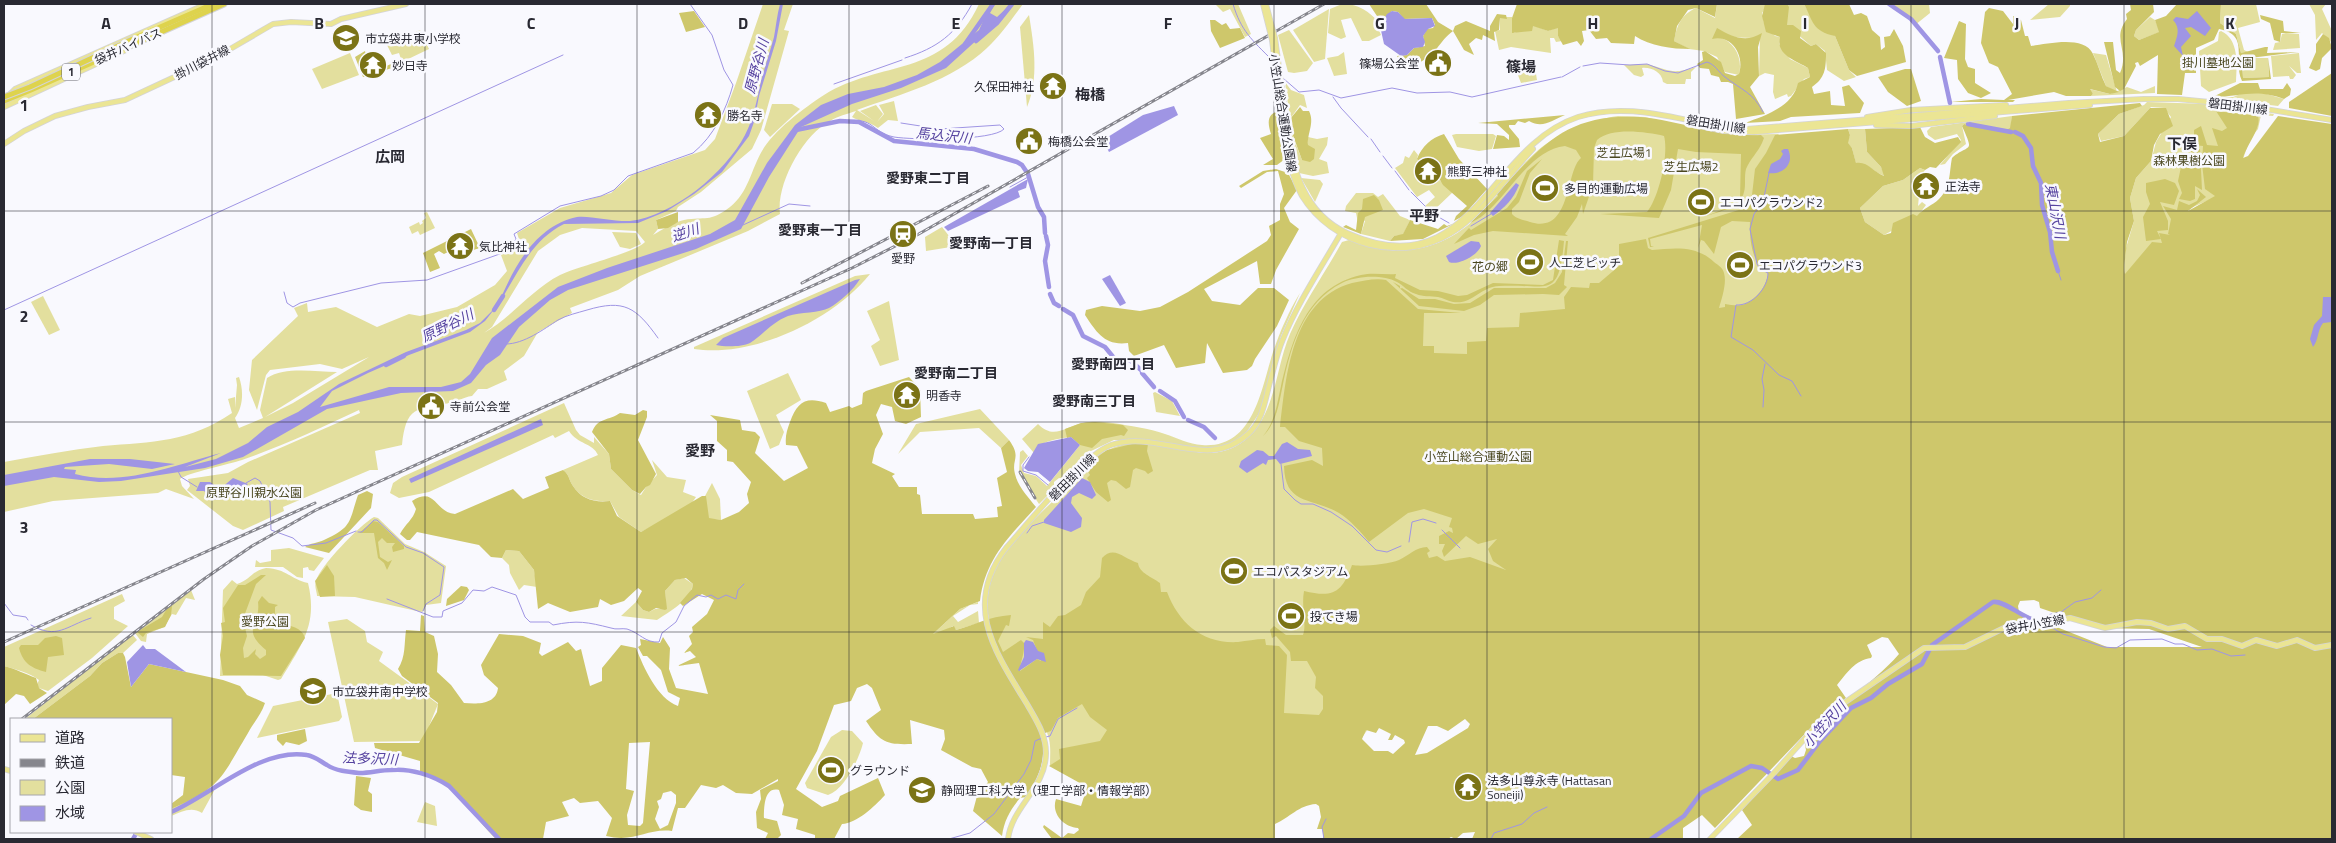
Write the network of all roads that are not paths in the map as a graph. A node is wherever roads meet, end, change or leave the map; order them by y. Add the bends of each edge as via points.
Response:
1 (208, 4) edge
2 (214, 4) edge
3 (224, 4) edge
4 (229, 4) edge
5 (406, 4) edge
6 (1264, 4) edge
7 (136, 39) junction
8 (4, 99) edge
9 (2144, 99) junction
10 (4, 107) edge
11 (2332, 120) edge
12 (1827, 124) junction
13 (4, 144) edge
14 (1342, 232) junction
15 (2332, 645) edge
16 (140, 833) edge
17 (151, 839) edge
18 (1008, 839) edge
19 (1710, 839) edge

1 - 8 main road via 15,89
2 - 7 highway, 袋井バイパス / 1
3 - 7 highway, 袋井バイパス / 1
4 - 10 main road
5 - 13 main road, 掛川袋井線 via 331,24 273,24 212,59 122,102 88,106 55,116 24,130
6 - 14 main road, 小笠山総合運動公園線, bridge via 1275,38 1292,169 1308,199 1332,226
7 - 8 highway, 袋井バイパス / 1, bridge
9 - 11 main road, 磐田掛川線 via 2241,105
9 - 12 main road, 磐田掛川線
9 - 12 main road, 磐田掛川線 via 1911,126
12 - 14 main road, 磐田掛川線 via 1747,129 1645,111 1593,113 1563,124 1538,141 1471,214 1443,234 1396,245
14 - 18 main road, 磐田掛川線 via 1286,332 1262,411 1250,433 1235,444 1212,451 1143,440 1105,447 1083,464 996,563 986,594 987,629 995,650 1042,730 1046,753 1042,774 1014,818
15 - 19 main road, 袋井小笠線 via 2315,648 2297,640 2277,646 2256,640 2242,646 2222,639 2207,639 2186,626 2168,629 2145,622 2106,628 2070,618 2004,628 1965,647 1929,648 1825,716
16 - 17 main road

